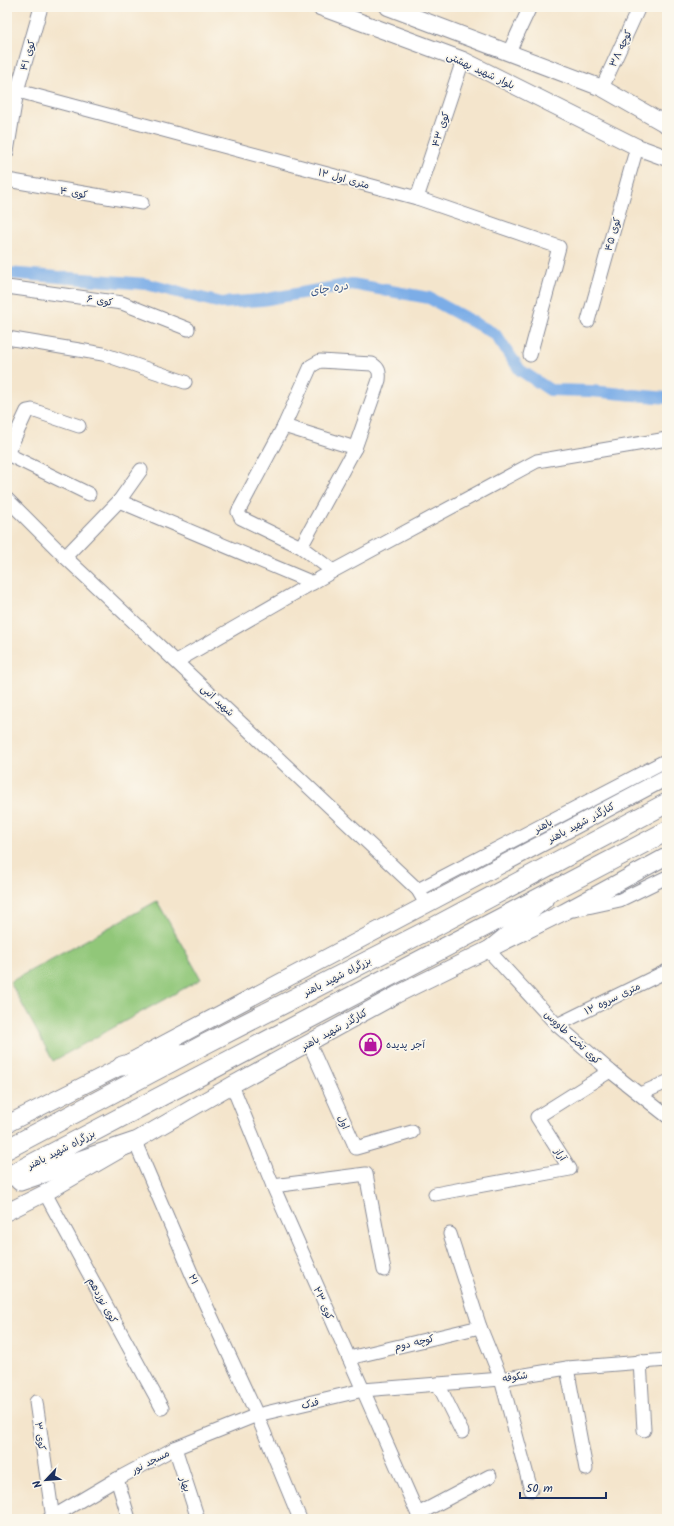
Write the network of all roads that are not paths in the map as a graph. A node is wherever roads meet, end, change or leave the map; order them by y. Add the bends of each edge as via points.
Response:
1 (41, 7) edge
2 (320, 7) edge
3 (388, 7) edge
4 (530, 7) edge
5 (639, 7) edge
6 (509, 52) junction
7 (463, 60) junction
8 (602, 88) junction
9 (12, 90) edge
10 (667, 125) edge
11 (637, 147) junction
12 (7, 152) edge
13 (667, 158) edge
14 (7, 180) edge
15 (417, 198) junction
16 (142, 203) dead end
17 (7, 287) edge
18 (588, 322) dead end
19 (188, 329) dead end
20 (7, 338) edge
21 (530, 355) dead end
22 (185, 382) dead end
23 (79, 426) dead end
24 (284, 426) junction
25 (667, 439) edge
26 (354, 448) junction
27 (7, 454) edge
28 (141, 470) dead end
29 (89, 494) dead end
30 (7, 499) edge
31 (119, 501) junction
32 (301, 547) junction
33 (65, 557) junction
34 (333, 571) junction
35 (313, 583) junction
36 (177, 661) junction
37 (667, 760) edge
38 (667, 777) edge
39 (667, 803) edge
40 (667, 831) edge
41 (667, 856) edge
42 (667, 877) edge
43 (562, 887) junction
44 (418, 890) junction
45 (426, 904) junction
46 (564, 912) junction
47 (487, 949) junction
48 (667, 971) edge
49 (558, 1025) junction
50 (207, 1042) junction
51 (309, 1043) junction
52 (122, 1066) junction
53 (610, 1071) junction
54 (667, 1082) edge
55 (232, 1085) junction
56 (640, 1094) junction
57 (667, 1116) edge
58 (7, 1124) edge
59 (412, 1132) dead end
60 (135, 1142) junction
61 (7, 1149) edge
62 (7, 1176) edge
63 (7, 1185) edge
64 (273, 1186) junction
65 (45, 1193) junction
66 (435, 1194) dead end
67 (7, 1212) edge
68 (450, 1234) dead end
69 (384, 1270) dead end
70 (480, 1327) junction
71 (349, 1358) junction
72 (667, 1360) edge
73 (640, 1361) junction
74 (568, 1368) junction
75 (501, 1378) junction
76 (438, 1384) junction
77 (363, 1390) junction
78 (36, 1402) dead end
79 (162, 1408) dead end
80 (257, 1415) junction
81 (644, 1430) dead end
82 (462, 1432) dead end
83 (175, 1448) junction
84 (586, 1469) dead end
85 (490, 1476) dead end
86 (117, 1478) junction
87 (531, 1490) dead end
88 (419, 1517) edge
89 (52, 1519) edge
90 (129, 1519) edge
91 (198, 1519) edge
92 (300, 1519) edge

1 - 9 street, کوی ۴۱
2 - 7 main road, بلوار شهید بهشتی
3 - 6 main road
4 - 6 street
5 - 8 street, کوچه ۳۸
6 - 8 main road
7 - 11 main road, بلوار شهید بهشتی
7 - 15 street, کوی ۴۳
8 - 10 main road
9 - 12 street, کوی ۴۱
9 - 15 street, ۱۲ متری اول
11 - 13 main road, بلوار شهید بهشتی
11 - 18 street, کوی ۴۵
14 - 16 street, کوی ۴
15 - 21 street, ۱۲ متری اول via 559,247
17 - 19 street, کوی ۶ via 122,303
20 - 22 street via 103,354
23 - 27 street via 32,410 27,411
24 - 26 street
24 - 26 street via 311,366 315,363 320,361 372,364 380,372 379,380
24 - 32 street via 238,512 241,518
25 - 34 street via 537,461
26 - 32 street
27 - 29 street
28 - 31 street
30 - 33 street, شهید انبی
31 - 33 street
31 - 35 street
32 - 34 street
33 - 36 street, شهید انبی
34 - 35 street
35 - 36 street
36 - 44 street, شهید انبی
37 - 44 street, باهنر
38 - 45 main road, کنارگذر شهید باهنر
39 - 50 highway, بزرگراه شهید باهنر via 436,926
40 - 43 highway, بزرگراه شهید باهنر
41 - 46 main road, کنارگذر شهید باهنر
42 - 46 street via 620,900
43 - 47 street
43 - 62 highway, بزرگراه شهید باهنر
44 - 45 street, شهید انبی
45 - 52 main road, کنارگذر شهید باهنر
46 - 47 main road, کنارگذر شهید باهنر
47 - 49 street, کوی تخت طاووس
47 - 51 main road, کنارگذر شهید باهنر
48 - 49 street, ۱۲ متری سروه
49 - 53 street, کوی تخت طاووس
50 - 52 highway
50 - 61 highway, بزرگراه شهید باهنر
51 - 55 main road, کنارگذر شهید باهنر
51 - 59 street, اول via 356,1148
52 - 58 main road, کنارگذر شهید باهنر
53 - 56 street, کوی تخت طاووس
53 - 66 street, آراز via 537,1118 570,1169
54 - 56 street
55 - 60 main road, کنارگذر شهید باهنر
55 - 64 street, کوی ۲۳
56 - 57 street, کوی تخت طاووس
60 - 63 highway
60 - 65 main road, کنارگذر شهید باهنر
60 - 80 street, ۲۱ via 193,1277
64 - 69 street via 366,1174
64 - 71 street, کوی ۲۳
65 - 67 main road, کنارگذر شهید باهنر
65 - 79 street, کوی نوزدهم
68 - 70 street
70 - 71 street, کوچه دوم
70 - 75 street
71 - 77 street, کوی ۲۳
72 - 73 street, شکوفه
73 - 74 street, شکوفه
73 - 81 street
74 - 75 street, شکوفه
74 - 84 street
75 - 76 street, شکوفه
75 - 87 street
76 - 77 street, شکوفه
76 - 82 street
77 - 80 street, فدک
77 - 88 street, کوی ۲۳
78 - 89 street, کوی ۳
80 - 83 street, مسجد نور
80 - 92 street, ۲۱
83 - 86 street, مسجد نور
83 - 91 street, بهار
85 - 88 street
86 - 89 street, مسجد نور
86 - 90 street

